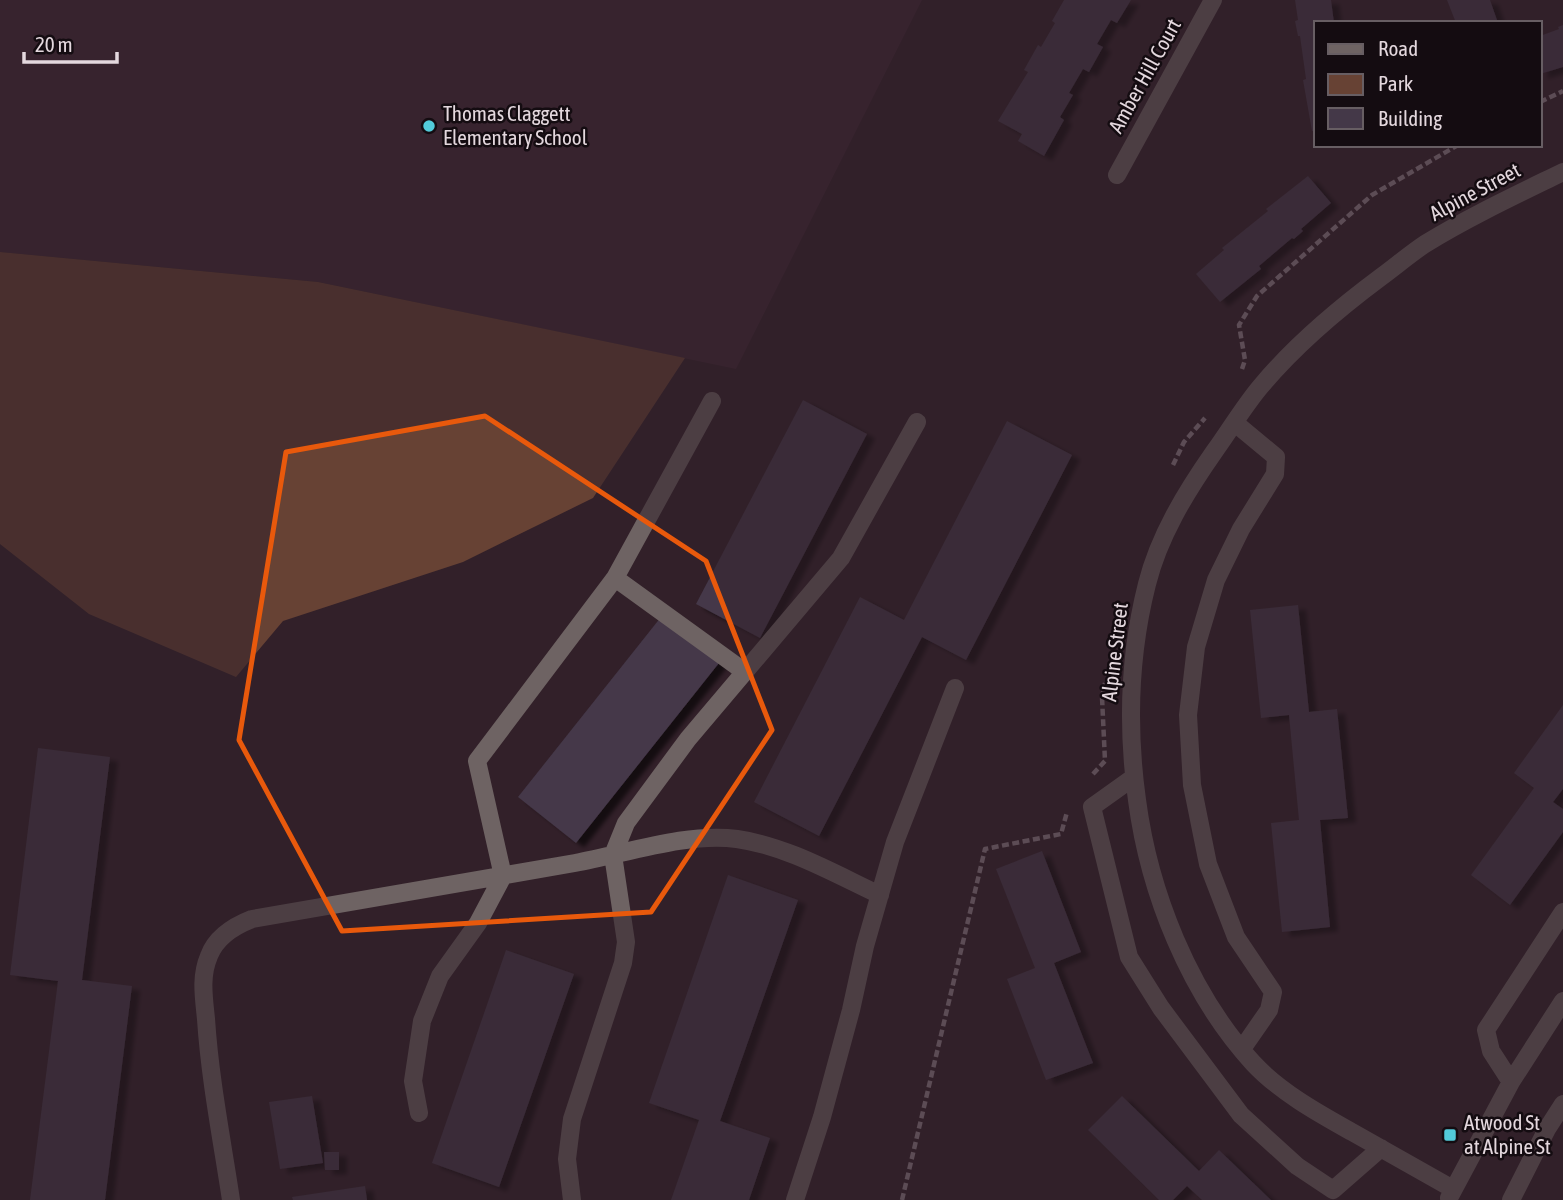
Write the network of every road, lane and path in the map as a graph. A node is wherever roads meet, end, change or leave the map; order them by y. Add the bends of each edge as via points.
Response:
1 (1213, 0) edge
2 (1563, 91) edge
3 (1542, 101) edge
4 (1563, 172) edge
5 (1116, 175) dead end
6 (712, 401) dead end
7 (917, 422) dead end
8 (1235, 423) junction
9 (615, 578) junction
10 (745, 671) junction
11 (956, 688) dead end
12 (1134, 777) junction
13 (613, 855) junction
14 (503, 876) junction
15 (880, 895) junction
16 (1563, 912) edge
17 (1563, 1001) edge
18 (1242, 1049) junction
19 (1511, 1082) junction
20 (1563, 1104) edge
21 (419, 1113) dead end
22 (1381, 1148) junction
23 (1451, 1194) edge
24 (231, 1200) edge
25 (572, 1200) edge
26 (795, 1200) edge
27 (1511, 1200) edge

1 - 5 street, Amber Hill Court
2 - 3 path
4 - 8 street, Alpine Street via 1423,246 1374,283 1302,342 1259,388
6 - 9 street
7 - 10 street via 841,558
8 - 12 street, Alpine Street via 1193,483 1162,541 1147,583 1130,700
8 - 18 street via 1276,457 1275,474 1216,580 1196,647 1188,715 1192,785 1208,864 1236,937 1273,992 1269,1010
9 - 10 street
9 - 14 street via 477,761
10 - 13 street via 626,823
11 - 15 street via 895,842
12 - 18 street, Alpine Street via 1140,826 1167,921 1203,994
12 - 22 street via 1092,807 1129,957 1161,1008 1241,1115 1297,1166 1334,1190
13 - 14 street
13 - 15 street via 684,841 737,839 806,861
13 - 25 street via 626,942 572,1119 568,1159
14 - 21 street via 478,923 440,975 422,1021 413,1081
14 - 24 street via 252,919 216,943 203,976 208,1047
15 - 26 street
16 - 19 street via 1486,1031 1491,1051
17 - 19 street
18 - 22 street, Alpine Street via 1313,1110
19 - 23 street
20 - 27 street
22 - 23 street, Alpine Street

